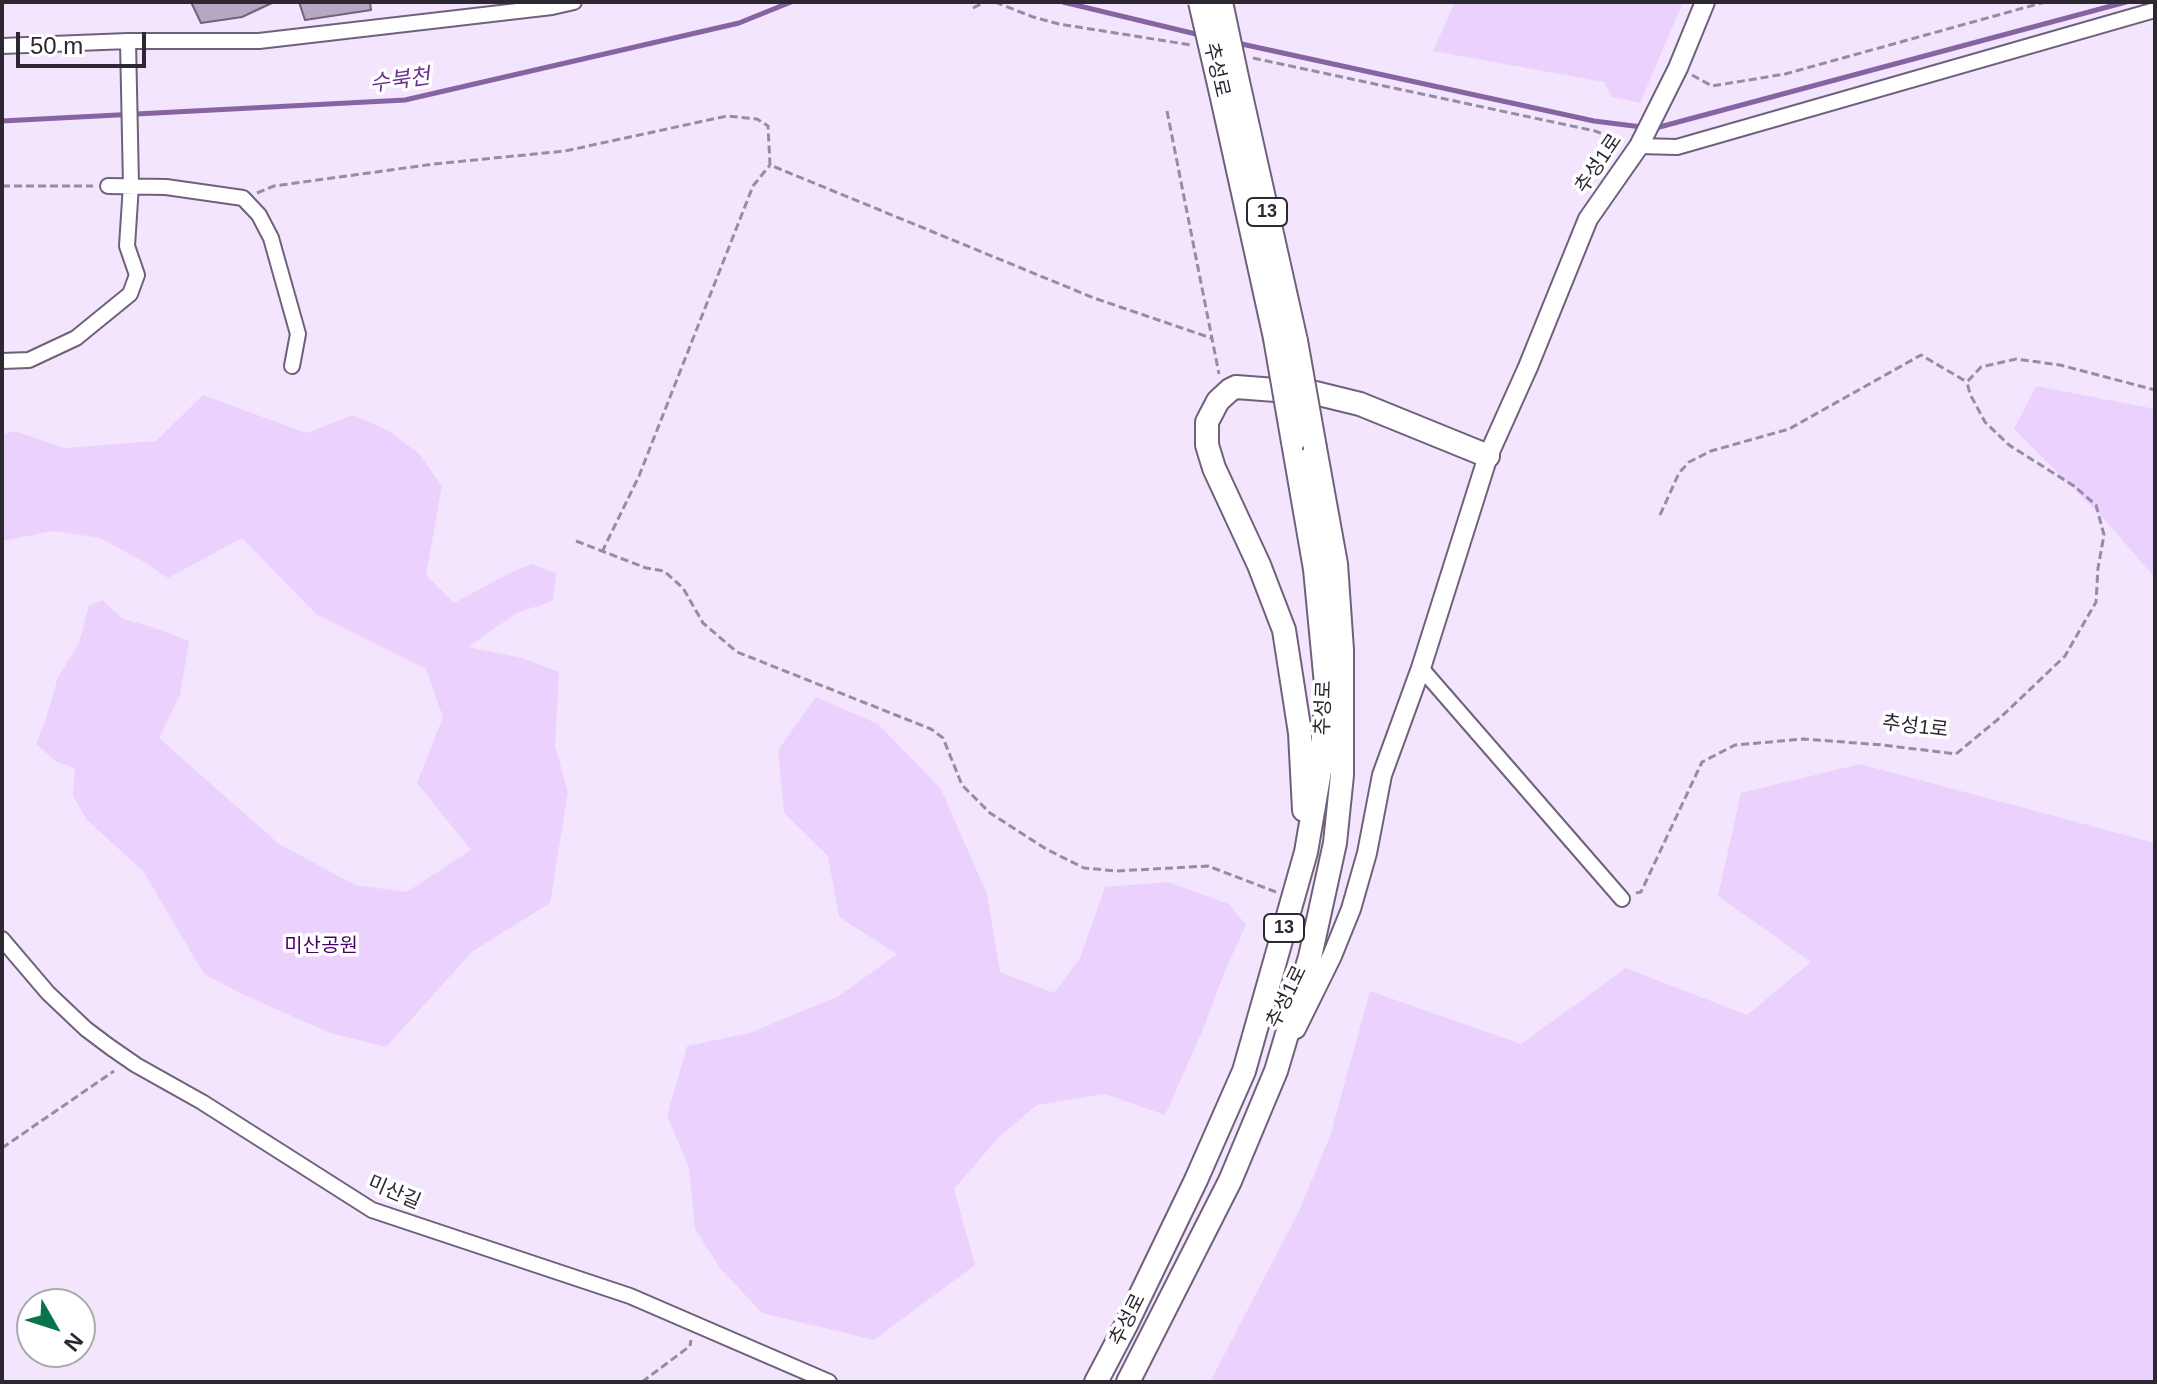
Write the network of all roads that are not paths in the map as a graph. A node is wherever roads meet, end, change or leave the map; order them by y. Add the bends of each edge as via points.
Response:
1 (574, 2) edge
2 (1200, 2) edge
3 (1221, 2) edge
4 (1705, 2) edge
5 (2155, 10) edge
6 (2, 46) edge
7 (128, 49) junction
8 (1230, 88) junction
9 (1642, 140) junction
10 (131, 179) junction
11 (108, 186) road end
12 (1286, 340) junction
13 (2, 361) edge
14 (292, 366) dead end
15 (1488, 456) junction
16 (1421, 668) junction
17 (1306, 852) junction
18 (1622, 899) road end
19 (2, 939) edge
20 (1276, 1071) junction
21 (829, 1382) edge
22 (1096, 1382) edge
23 (1128, 1382) edge

1 - 7 street via 259,41
2 - 8 main road, 추성로 / 13, bridge
3 - 8 main road, 추성로 / 13, bridge
4 - 9 street, 추성1로
5 - 9 street via 1677,147
6 - 7 street
7 - 10 street
8 - 12 main road, 추성로 / 13
9 - 15 street, 추성1로 via 1588,219
10 - 11 street
10 - 13 street via 127,246 137,275 130,294 76,338 29,360
10 - 14 street via 243,198 259,215 271,238 298,334
12 - 17 main road, 추성로 / 13, bridge via 1293,442 1315,569 1327,695
12 - 20 main road, 추성로 / 13, bridge via 1315,448 1336,564 1342,775 1335,843 1310,957
15 - 16 street, 추성1로
15 - 17 main road via 1360,404 1315,393 1236,387 1218,401 1207,422 1214,468 1284,630 1300,733
16 - 18 street
16 - 20 street, 추성1로 via 1382,775 1351,909
17 - 22 main road, 추성로 / 13 via 1244,1071
19 - 21 street, 미산길 via 86,1029 372,1210 630,1296
20 - 23 main road, 추성로 / 13 via 1230,1181

